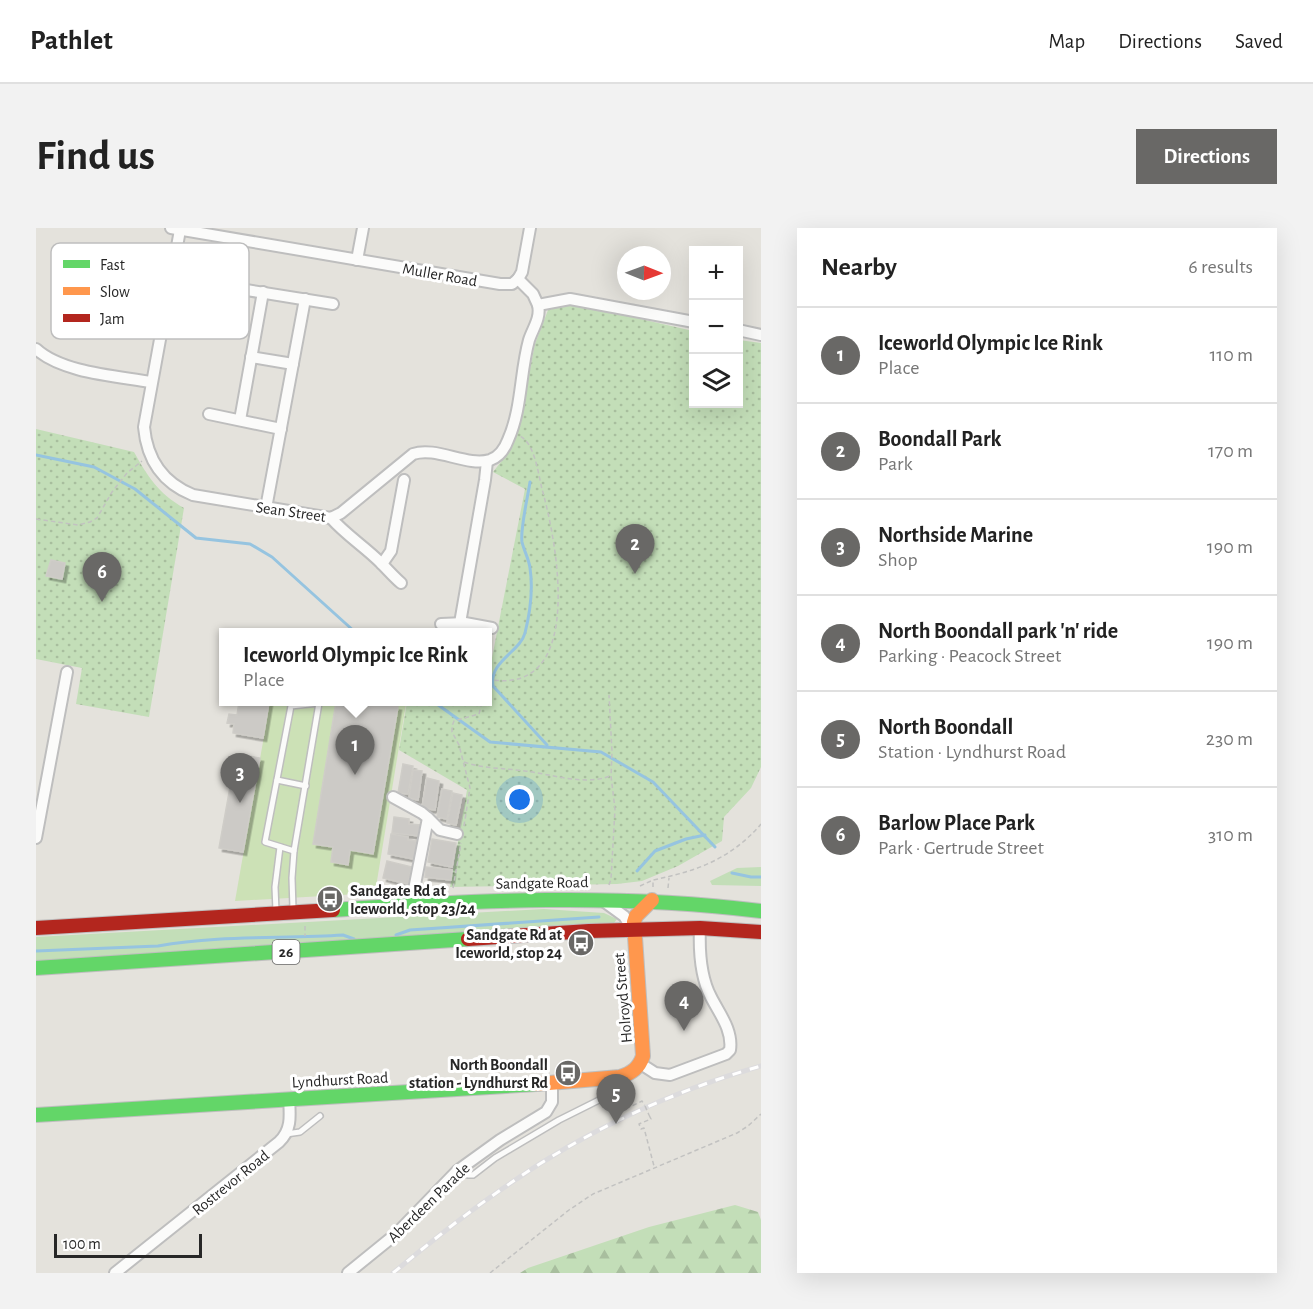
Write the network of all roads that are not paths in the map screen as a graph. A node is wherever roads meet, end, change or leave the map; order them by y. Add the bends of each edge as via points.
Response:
1 (363, 228) edge
2 (530, 228) edge
3 (175, 229) edge
4 (357, 260) junction
5 (518, 279) junction
6 (249, 290) edge
7 (263, 292) junction
8 (305, 299) junction
9 (333, 304) dead end
10 (538, 305) junction
11 (689, 321) edge
12 (743, 331) edge
13 (761, 335) edge
14 (158, 339) edge
15 (36, 350) edge
16 (251, 357) junction
17 (293, 364) junction
18 (152, 382) junction
19 (209, 414) dead end
20 (240, 420) junction
21 (281, 429) junction
22 (487, 460) junction
23 (404, 480) dead end
24 (266, 508) junction
25 (331, 518) junction
26 (382, 564) junction
27 (401, 584) dead end
28 (460, 623) junction
29 (441, 624) dead end
30 (492, 628) dead end
31 (67, 672) dead end
32 (291, 706) edge
33 (319, 706) edge
34 (277, 780) junction
35 (306, 786) junction
36 (393, 797) dead end
37 (428, 818) junction
38 (460, 836) road end
39 (36, 838) edge
40 (280, 847) junction
41 (294, 851) junction
42 (604, 892) junction
43 (652, 896) junction
44 (411, 905) junction
45 (761, 911) edge
46 (293, 912) junction
47 (276, 914) junction
48 (36, 928) edge
49 (700, 928) junction
50 (633, 930) junction
51 (761, 932) edge
52 (36, 968) edge
53 (641, 1064) junction
54 (615, 1078) junction
55 (552, 1083) junction
56 (289, 1099) junction
57 (36, 1115) edge
58 (320, 1116) dead end
59 (286, 1134) junction
60 (457, 1171) junction
61 (116, 1273) edge
62 (348, 1273) edge

1 - 4 street
2 - 5 street
3 - 4 street, Muller Road
4 - 5 street, Muller Road via 500,284 512,284
5 - 10 street
6 - 7 street
7 - 8 street
7 - 16 street
8 - 9 street
8 - 17 street
10 - 11 street via 570,299
10 - 22 street via 511,433 500,453
12 - 13 street
14 - 18 street, Sean Street
15 - 18 street via 62,365
16 - 17 street
16 - 20 street
17 - 21 street
18 - 24 street, Sean Street via 144,427 149,454 160,473 177,488 193,495
19 - 20 street
20 - 21 street
21 - 24 street
22 - 25 street, Sean Street via 418,452
22 - 28 street
23 - 26 street via 391,551
24 - 25 street, Sean Street
25 - 26 street
26 - 27 street
28 - 29 street
28 - 30 street
31 - 39 street
32 - 34 lane
33 - 35 lane
34 - 35 lane
34 - 40 lane via 265,843
35 - 41 lane
36 - 37 street
37 - 38 street via 440,830
37 - 44 street
40 - 41 lane
40 - 47 lane
41 - 46 lane
42 - 43 main road, Sandgate Road
42 - 44 main road, Sandgate Road
42 - 50 street
43 - 45 main road, Sandgate Road
43 - 50 main road via 636,916
44 - 46 main road, Sandgate Road
46 - 47 main road, Sandgate Road
47 - 48 main road, Sandgate Road
49 - 50 main road, 26
49 - 51 main road, 26
49 - 53 street via 701,966 725,1023 730,1050 670,1075 655,1073
50 - 52 main road, 26
50 - 53 main road, Holroyd Street
53 - 54 main road, Lyndhurst Road
54 - 55 main road, Lyndhurst Road
54 - 60 lane via 607,1096 559,1120 473,1174
55 - 56 main road, Lyndhurst Road
55 - 60 street, Aberdeen Parade via 552,1102 546,1112
56 - 57 main road, Lyndhurst Road
56 - 59 street
58 - 59 lane, Rostrevor Road via 300,1132
59 - 61 street, Rostrevor Road
60 - 62 street, Aberdeen Parade via 411,1221

